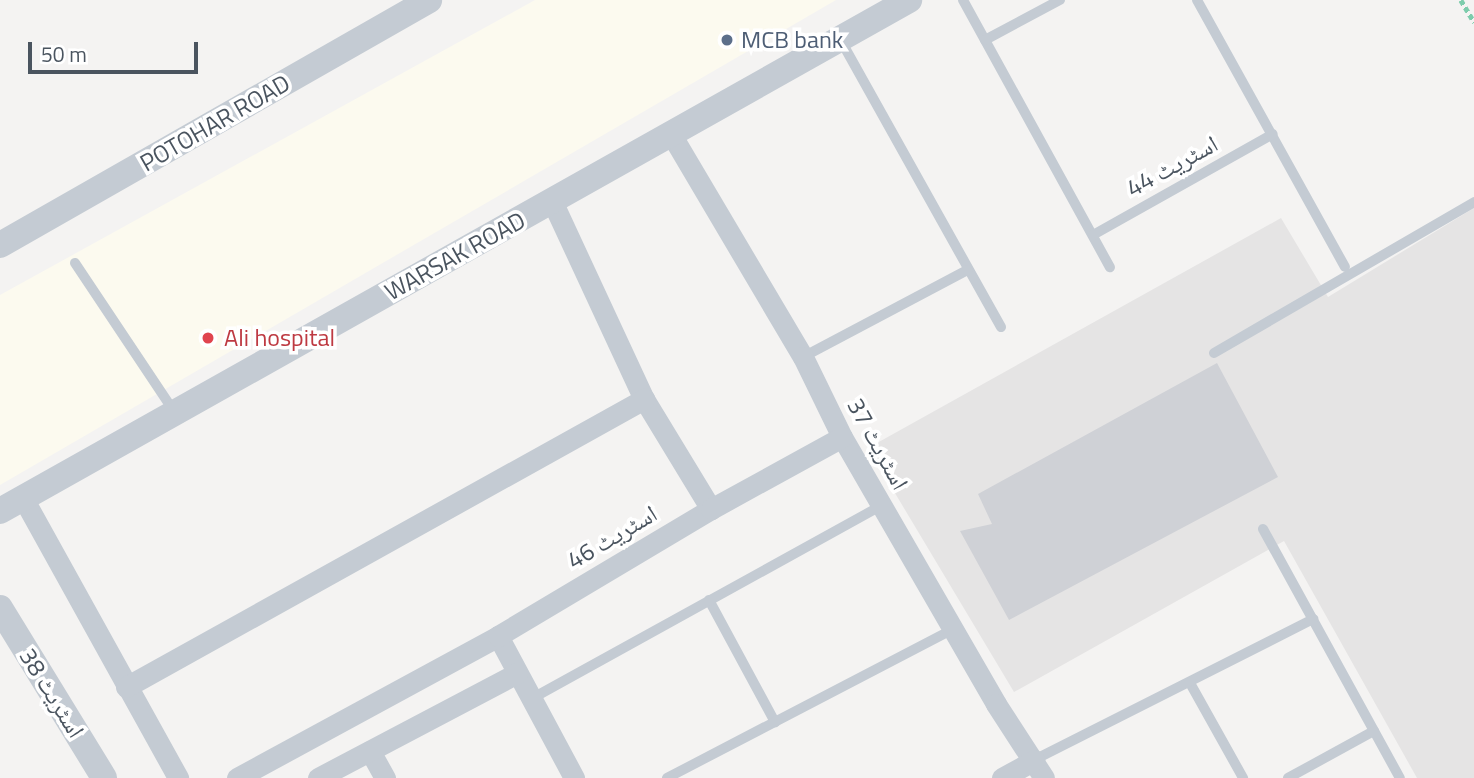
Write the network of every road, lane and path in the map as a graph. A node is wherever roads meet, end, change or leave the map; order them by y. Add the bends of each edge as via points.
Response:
1 (429, 0) edge
2 (909, 0) edge
3 (963, 0) edge
4 (1060, 0) edge
5 (1197, 0) edge
6 (1461, 0) edge
7 (1474, 22) edge
8 (840, 39) junction
9 (985, 40) junction
10 (671, 134) junction
11 (1273, 134) junction
12 (552, 201) junction
13 (1474, 202) edge
14 (1093, 235) junction
15 (0, 245) edge
16 (75, 263) dead end
17 (1110, 267) dead end
18 (1345, 267) dead end
19 (967, 270) junction
20 (1002, 327) dead end
21 (1214, 353) dead end
22 (803, 357) junction
23 (644, 399) junction
24 (175, 413) junction
25 (842, 437) junction
26 (23, 498) junction
27 (882, 505) junction
28 (711, 509) junction
29 (0, 511) edge
30 (1263, 528) dead end
31 (709, 600) junction
32 (0, 608) edge
33 (1313, 619) junction
34 (953, 629) junction
35 (498, 636) junction
36 (517, 673) junction
37 (1190, 683) junction
38 (126, 687) junction
39 (531, 699) junction
40 (775, 722) junction
41 (1374, 731) junction
42 (370, 751) junction
43 (1039, 769) edge
44 (104, 778) edge
45 (178, 778) edge
46 (237, 778) edge
47 (318, 778) edge
48 (385, 778) edge
49 (574, 778) edge
50 (667, 778) edge
51 (1002, 778) edge
52 (1243, 778) edge
53 (1289, 778) edge
54 (1399, 778) edge

1 - 15 street, POTOHAR ROAD
2 - 8 street, WARSAK ROAD
3 - 9 lane
4 - 9 lane
5 - 11 lane
6 - 7 path
8 - 10 street, WARSAK ROAD
8 - 19 lane
9 - 14 lane
10 - 12 street, WARSAK ROAD
10 - 22 street, اسٹریٹ 37
11 - 14 lane, اسٹریٹ 44
11 - 18 lane
12 - 23 street
12 - 24 street, WARSAK ROAD
13 - 21 lane
14 - 17 lane
16 - 24 lane
19 - 20 lane
19 - 22 lane
22 - 25 street, اسٹریٹ 37
23 - 28 street
23 - 38 street
24 - 26 street, WARSAK ROAD
25 - 27 street, اسٹریٹ 37
25 - 28 street, اسٹریٹ 46
26 - 29 street, WARSAK ROAD
26 - 38 street
27 - 31 lane
27 - 34 street, اسٹریٹ 37
28 - 35 street, اسٹریٹ 46
30 - 33 lane
31 - 39 lane
31 - 40 lane
32 - 44 street, اسٹریٹ 38
33 - 37 lane
33 - 41 lane
34 - 40 lane
34 - 43 street, اسٹریٹ 37
35 - 36 street
35 - 46 street, اسٹریٹ 46
36 - 39 street
36 - 42 street
37 - 43 lane
37 - 52 lane
38 - 45 street
39 - 49 street
40 - 50 lane
41 - 53 lane
41 - 54 lane
42 - 47 street
42 - 48 street
43 - 51 street

